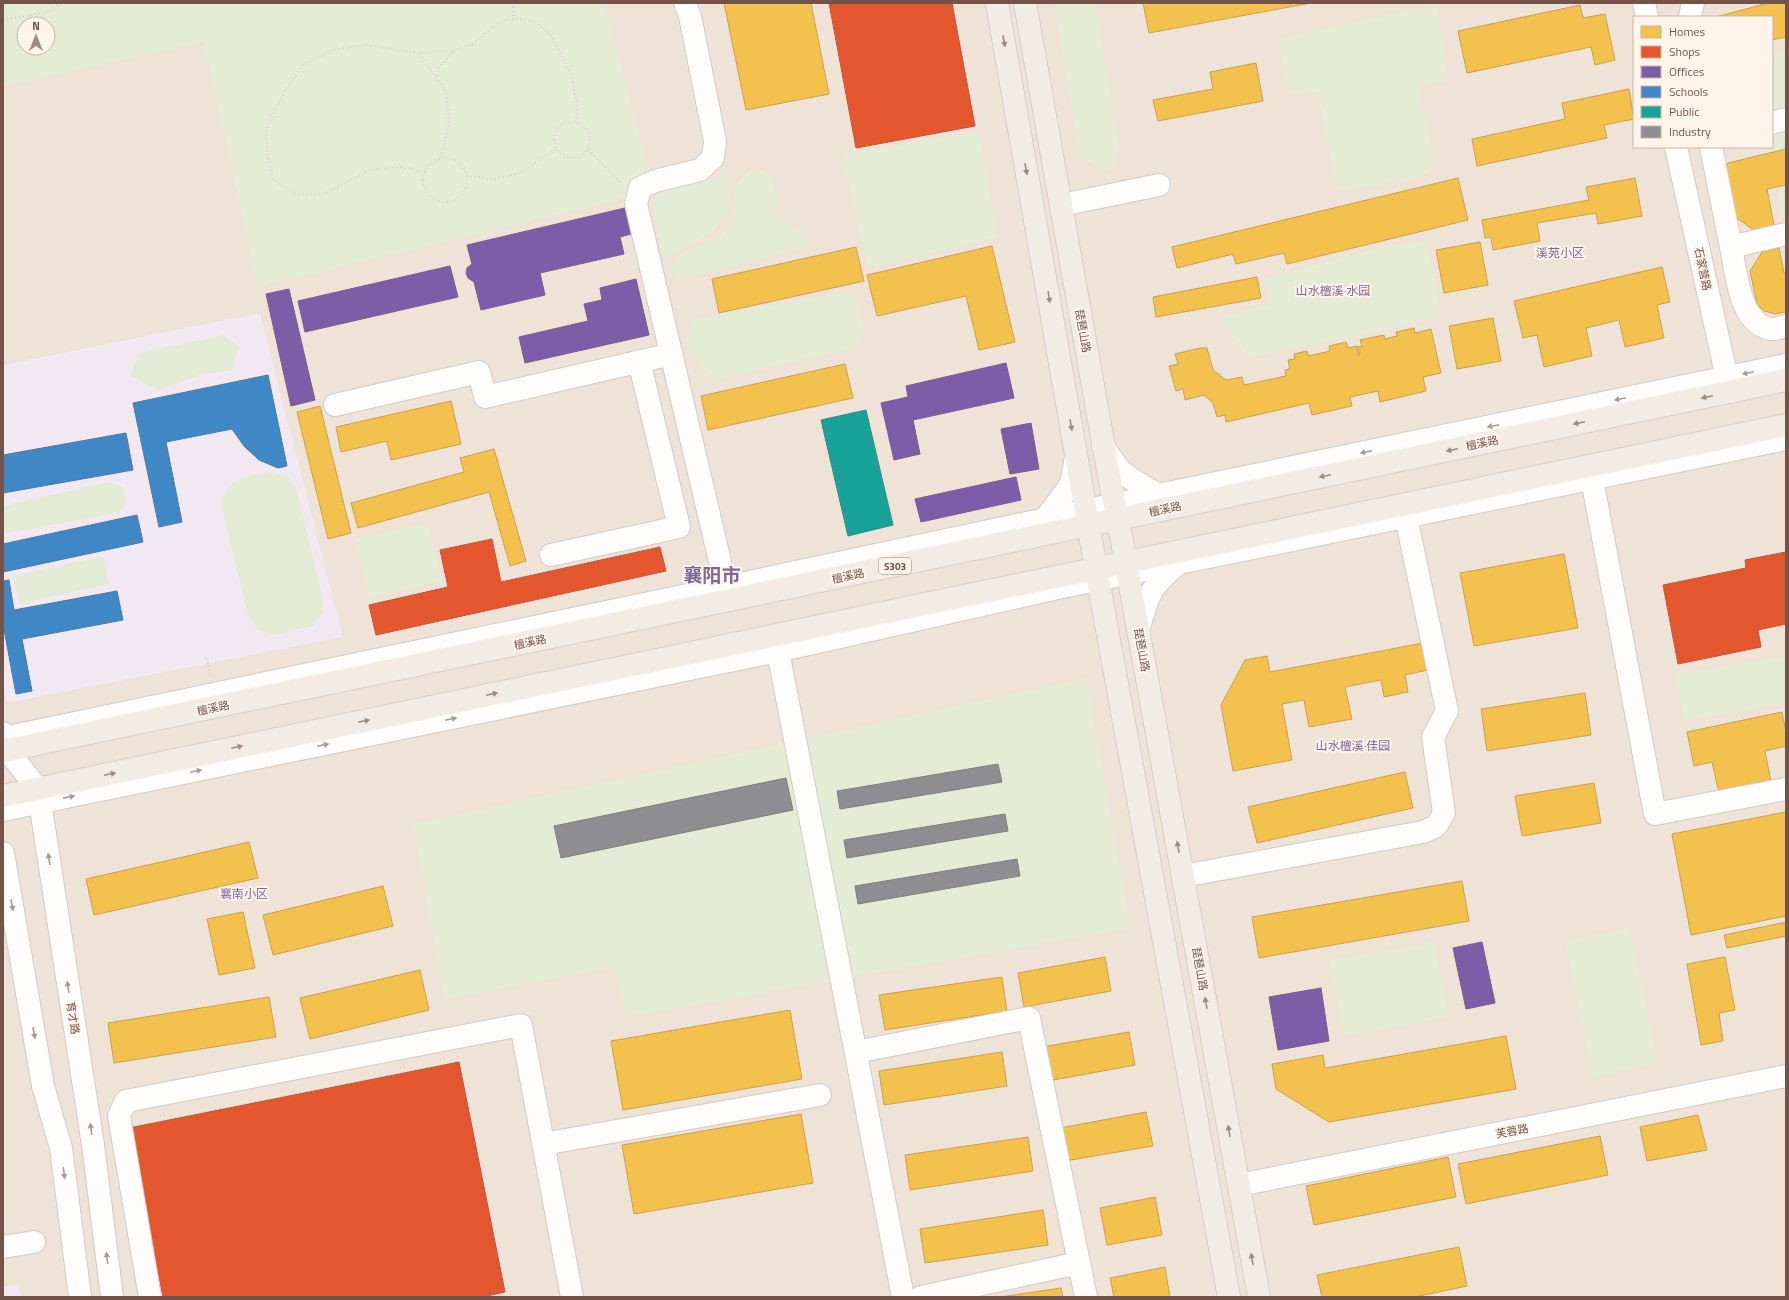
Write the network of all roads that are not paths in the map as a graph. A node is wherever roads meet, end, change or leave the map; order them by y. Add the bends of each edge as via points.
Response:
1 (685, 3) edge
2 (997, 3) edge
3 (1025, 3) edge
4 (1644, 3) edge
5 (1693, 3) edge
6 (1647, 16) edge
7 (1690, 16) edge
8 (1786, 119) edge
9 (1773, 123) edge
10 (1676, 148) edge
11 (1711, 148) edge
12 (1159, 185) dead end
13 (1061, 205) junction
14 (1786, 234) edge
15 (1696, 236) junction
16 (1729, 237) junction
17 (1786, 326) edge
18 (672, 354) junction
19 (639, 361) junction
20 (1786, 365) edge
21 (1786, 380) edge
22 (1728, 385) junction
23 (335, 405) dead end
24 (1786, 425) edge
25 (1786, 439) edge
26 (1103, 446) junction
27 (1076, 454) junction
28 (1592, 479) junction
29 (1158, 495) junction
30 (1117, 511) junction
31 (1088, 517) junction
32 (1406, 517) junction
33 (1045, 518) junction
34 (551, 554) dead end
35 (1179, 563) junction
36 (1127, 568) junction
37 (1097, 574) junction
38 (1062, 587) junction
39 (728, 594) junction
40 (1138, 631) junction
41 (1108, 632) junction
42 (777, 643) junction
43 (4, 746) edge
44 (1786, 789) edge
45 (3, 796) edge
46 (39, 796) junction
47 (3, 810) edge
48 (3, 853) edge
49 (1183, 876) junction
50 (856, 1052) junction
51 (1786, 1076) edge
52 (820, 1095) dead end
53 (543, 1144) junction
54 (1239, 1185) junction
55 (34, 1242) dead end
56 (3, 1247) edge
57 (1079, 1263) junction
58 (80, 1297) edge
59 (112, 1297) edge
60 (150, 1297) edge
61 (572, 1297) edge
62 (903, 1297) edge
63 (921, 1297) edge
64 (1086, 1297) edge
65 (1229, 1297) edge
66 (1259, 1297) edge

1 - 18 street via 690,16 715,141 713,158 700,170 655,181 640,188 636,204
2 -> 27 main road
3 - 13 main road, 琵琶山路
4 - 6 street
5 - 7 street
8 - 9 street
10 - 15 street, 石家营路
11 - 16 street
12 - 13 street
13 - 26 main road, 琵琶山路
14 - 16 street
15 - 16 street
15 - 22 street, 石家营路
16 - 17 street via 1743,304 1757,323 1771,329
18 - 19 street
18 - 39 street
19 - 23 street via 485,397 479,372
19 - 34 street via 678,527
20 -> 22 street
21 - 22 main road, 檀溪路 / S303
22 -> 29 street
22 -> 30 main road, 檀溪路 / S303
24 - 36 main road
25 - 28 street
26 - 29 street via 1119,469
26 - 30 main road, 琵琶山路
27 - 31 main road
27 - 33 street via 1071,484
28 - 32 street
28 - 44 street via 1655,814
29 - 30 street
30 - 31 main road, 檀溪路 / S303
30 - 36 main road, 琵琶山路
31 - 33 street
31 - 37 main road
31 - 39 main road, 檀溪路 / S303
32 - 35 street
32 - 49 street via 1447,711 1433,737 1444,813 1436,826 1423,832
33 - 39 street
35 - 36 street
35 - 40 street via 1159,579 1147,599
36 - 37 main road
36 - 40 main road, 琵琶山路
37 - 38 street
37 - 41 main road
37 - 42 main road
38 - 41 street via 1087,595
38 - 42 street
39 - 43 main road, 檀溪路 / S303
49 -> 40 main road, 琵琶山路
41 - 65 main road
46 -> 42 main road
42 - 50 street
43 - 46 street, 育才路
45 - 46 main road
46 - 47 street
59 -> 46 street, 育才路 via 93,1144
48 -> 58 street via 43,1086 61,1148
54 -> 49 main road, 琵琶山路
50 - 57 street via 1029,1018
50 - 62 street
51 - 54 street, 芙蓉路
52 - 53 street
53 - 60 street via 521,1025 126,1101 119,1116
53 - 61 street
66 -> 54 main road, 琵琶山路
55 - 56 street
57 - 63 street
57 - 64 street

